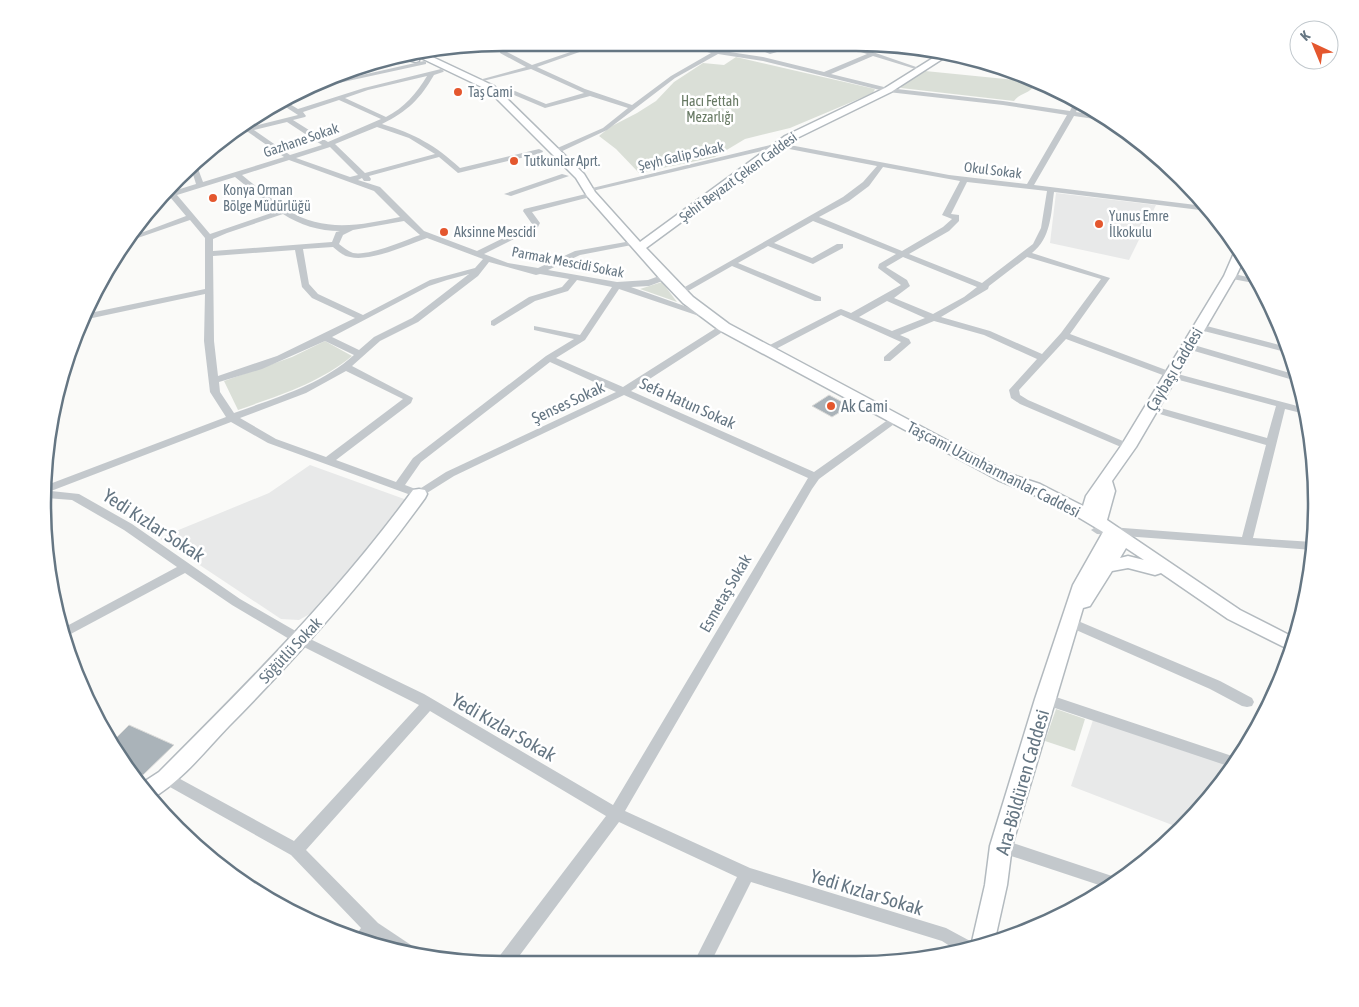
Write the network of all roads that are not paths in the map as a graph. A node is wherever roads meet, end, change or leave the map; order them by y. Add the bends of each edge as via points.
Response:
1 (503, 51) edge
2 (579, 51) edge
3 (718, 51) joint
4 (864, 51) edge
5 (872, 54) junction
6 (419, 59) edge
7 (420, 59) edge
8 (937, 59) edge
9 (531, 68) junction
10 (920, 70) junction
11 (437, 72) junction
12 (823, 75) junction
13 (481, 81) junction
14 (336, 83) edge
15 (888, 90) junction
16 (354, 93) junction
17 (589, 94) junction
18 (498, 95) junction
19 (340, 98) junction
20 (288, 106) edge
21 (633, 108) junction
22 (1074, 108) edge
23 (300, 114) junction
24 (1070, 114) junction
25 (1090, 117) edge
26 (386, 119) junction
27 (288, 120) junction
28 (376, 124) junction
29 (252, 127) edge
30 (249, 129) edge
31 (329, 144) junction
32 (779, 145) junction
33 (539, 151) junction
34 (556, 152) junction
35 (442, 154) junction
36 (290, 158) junction
37 (881, 165) junction
38 (196, 172) edge
39 (238, 174) junction
40 (363, 175) junction
41 (565, 176) junction
42 (350, 179) junction
43 (965, 179) junction
44 (201, 186) junction
45 (1029, 187) junction
46 (377, 189) junction
47 (1051, 190) junction
48 (590, 192) junction
49 (175, 193) edge
50 (508, 194) dead end
51 (173, 195) edge
52 (1198, 208) edge
53 (284, 211) junction
54 (192, 217) junction
55 (406, 218) junction
56 (813, 218) junction
57 (352, 229) junction
58 (139, 236) edge
59 (426, 236) junction
60 (209, 238) junction
61 (767, 243) junction
62 (335, 244) junction
63 (637, 245) junction
64 (840, 246) dead end
65 (299, 247) junction
66 (903, 253) junction
67 (209, 254) junction
68 (1027, 254) junction
69 (476, 255) junction
70 (487, 259) junction
71 (1237, 260) edge
72 (731, 263) junction
73 (479, 268) junction
74 (536, 272) junction
75 (1230, 276) junction
76 (665, 277) junction
77 (574, 278) junction
78 (1249, 280) edge
79 (617, 284) junction
80 (984, 287) junction
81 (208, 291) junction
82 (680, 292) junction
83 (887, 298) junction
84 (818, 299) dead end
85 (93, 315) edge
86 (710, 317) junction
87 (851, 317) junction
88 (362, 318) junction
89 (933, 318) junction
90 (494, 323) dead end
91 (724, 327) junction
92 (1199, 327) junction
93 (537, 328) dead end
94 (892, 335) junction
95 (1064, 335) junction
96 (326, 338) junction
97 (582, 338) junction
98 (1187, 346) junction
99 (1280, 348) edge
100 (768, 350) junction
101 (359, 354) junction
102 (1041, 357) junction
103 (548, 358) junction
104 (887, 359) dead end
105 (346, 367) junction
106 (1171, 375) junction
107 (1289, 376) edge
108 (214, 380) junction
109 (625, 391) junction
110 (1281, 406) junction
111 (1150, 408) junction
112 (1298, 409) edge
113 (232, 418) junction
114 (896, 419) junction
115 (1272, 443) junction
116 (1128, 447) junction
117 (328, 461) junction
118 (815, 477) junction
119 (1004, 477) junction
120 (399, 486) junction
121 (52, 487) edge
122 (1101, 487) junction
123 (420, 494) junction
124 (51, 495) edge
125 (1047, 495) junction
126 (1106, 532) junction
127 (1246, 542) junction
128 (1306, 546) edge
129 (1107, 566) junction
130 (186, 567) junction
131 (1155, 569) junction
132 (1226, 609) junction
133 (1071, 623) junction
134 (70, 630) edge
135 (301, 640) junction
136 (1286, 641) edge
137 (1045, 700) junction
138 (1247, 702) dead end
139 (428, 704) junction
140 (1228, 760) edge
141 (166, 778) junction
142 (152, 788) edge
143 (616, 814) junction
144 (1001, 846) junction
145 (296, 850) junction
146 (746, 874) junction
147 (1106, 881) edge
148 (372, 928) junction
149 (366, 934) edge
150 (983, 937) edge
151 (392, 942) edge
152 (960, 943) edge
153 (509, 956) edge
154 (705, 956) edge

1 - 9 street
2 - 9 street
3 - 12 street
3 - 21 street via 673,77
4 - 5 street
5 - 10 street
5 - 12 street
6 - 11 main road, Taşcami Uzunharmanlar Caddesi
7 - 13 main road, Taşcami Uzunharmanlar Caddesi
8 - 10 main road, Şehit Beyazıt Çeken Caddesi
9 - 13 street
9 - 17 street
10 - 15 main road, Şehit Beyazıt Çeken Caddesi
11 - 16 street
11 - 26 street, Gazhane Sokak via 399,113
11 - 33 main road, Taşcami Uzunharmanlar Caddesi via 481,92
12 - 15 street
13 - 18 main road, Taşcami Uzunharmanlar Caddesi
14 - 16 street
15 - 24 street
15 - 32 main road, Şehit Beyazıt Çeken Caddesi
16 - 19 street
17 - 18 street via 545,106 515,93
17 - 21 street
18 - 34 main road, Taşcami Uzunharmanlar Caddesi
19 - 23 street
19 - 26 street
20 - 23 street
21 - 34 street via 605,129
22 - 24 street
23 - 27 street
24 - 25 street
24 - 45 street
26 - 28 street, Gazhane Sokak
27 - 29 street
27 - 31 street
28 - 31 street, Gazhane Sokak
28 - 35 street via 422,139
30 - 36 street, Parmak Mescidi Sokak
31 - 36 street, Gazhane Sokak
31 - 40 street
32 - 37 street, Okul Sokak
32 - 48 street, Şeyh Galip Sokak
32 - 63 main road, Şehit Beyazıt Çeken Caddesi
33 - 35 street via 458,171
33 - 41 main road, Taşcami Uzunharmanlar Caddesi
34 - 48 main road, Taşcami Uzunharmanlar Caddesi via 580,176
35 - 40 street
36 - 39 street, Gazhane Sokak
36 - 42 street, Parmak Mescidi Sokak
37 - 43 street, Okul Sokak
37 - 56 street via 866,184
38 - 44 street
39 - 44 street, Gazhane Sokak
39 - 53 street
40 - 42 street
40 - 46 street
41 - 48 main road, Taşcami Uzunharmanlar Caddesi
41 - 50 street
42 - 46 street, Parmak Mescidi Sokak
43 - 45 street, Okul Sokak
43 - 66 street via 946,215 956,217 956,220
44 - 49 street, Gazhane Sokak
45 - 47 street, Okul Sokak
46 - 55 street, Parmak Mescidi Sokak
47 - 52 street, Okul Sokak
47 - 68 street via 1045,228 1037,245
48 - 63 main road, Taşcami Uzunharmanlar Caddesi
48 - 69 street, Şeyh Galip Sokak via 527,211 536,223 534,225
51 - 54 street
53 - 57 street via 306,224
53 - 60 street
54 - 58 street
54 - 60 street
55 - 57 street
55 - 59 street, Parmak Mescidi Sokak
56 - 61 street
56 - 66 street
57 - 62 street via 339,234
59 - 62 street via 356,255
59 - 69 street, Parmak Mescidi Sokak
60 - 67 street
61 - 64 street via 813,261
61 - 72 street
62 - 65 street
63 - 74 street via 578,253
63 - 76 main road, Taşcami Uzunharmanlar Caddesi
65 - 67 street
65 - 88 street via 306,285 315,296
66 - 80 street
66 - 83 street via 882,266 906,286
67 - 81 street
68 - 80 street
68 - 95 street via 1106,278
69 - 70 street, Parmak Mescidi Sokak
70 - 73 street, Yedi Kızlar Sokak
70 - 74 street, Parmak Mescidi Sokak
71 - 75 main road, Çaybaşı Caddesi
72 - 82 street
72 - 84 street
73 - 88 street via 440,279
73 - 101 street, Yedi Kızlar Sokak via 415,320 376,339
74 - 77 street, Parmak Mescidi Sokak
75 - 78 street
75 - 92 main road, Çaybaşı Caddesi
76 - 79 street via 649,283
76 - 82 main road, Taşcami Uzunharmanlar Caddesi
77 - 79 street, Parmak Mescidi Sokak
77 - 90 street via 565,289 532,298
79 - 86 street, Parmak Mescidi Sokak
79 - 97 street
80 - 89 street
81 - 85 street
81 - 108 street
82 - 86 main road, Taşcami Uzunharmanlar Caddesi
83 - 87 street
83 - 89 street
86 - 91 main road, Taşcami Uzunharmanlar Caddesi
87 - 94 street
87 - 100 street via 841,312
88 - 96 street
89 - 94 street
89 - 102 street via 987,333
91 - 100 main road, Taşcami Uzunharmanlar Caddesi
91 - 109 street, Şenses Sokak
92 - 98 main road, Çaybaşı Caddesi
92 - 99 street
93 - 97 street
94 - 104 street via 906,341 906,344
95 - 102 street
95 - 106 street
96 - 101 street
96 - 108 street via 238,374
97 - 103 street
98 - 106 main road, Çaybaşı Caddesi
98 - 107 street
100 - 114 main road, Taşcami Uzunharmanlar Caddesi
101 - 105 street, Yedi Kızlar Sokak
102 - 116 street via 1014,390 1015,396
103 - 109 street, Sefa Hatun Sokak
103 - 120 street via 417,460
105 - 113 street, Yedi Kızlar Sokak via 302,391
105 - 117 street via 408,398
106 - 110 street
106 - 111 main road, Çaybaşı Caddesi
108 - 113 street via 215,392
109 - 118 street, Sefa Hatun Sokak
109 - 123 street, Şenses Sokak via 450,474
110 - 112 street
110 - 115 street
111 - 115 street
111 - 116 main road, Çaybaşı Caddesi
113 - 117 street via 272,441
113 - 121 street, Yedi Kızlar Sokak
114 - 118 street, Esmetaş Sokak
114 - 119 main road, Taşcami Uzunharmanlar Caddesi
115 - 127 street
116 - 122 main road, Çaybaşı Caddesi
117 - 120 street
118 - 143 street, Esmetaş Sokak via 780,531
119 - 125 main road, Taşcami Uzunharmanlar Caddesi
119 - 126 main road via 1018,488
120 - 123 street
122 - 125 main road via 1076,498
122 - 126 main road, Çaybaşı Caddesi via 1107,491
123 - 135 main road, Söğütlü Sokak via 396,528
124 - 130 street, Yedi Kızlar Sokak via 75,497 128,527
125 - 126 main road, Taşcami Uzunharmanlar Caddesi
126 - 127 street
126 - 129 main road, Ara-Böldüren Caddesi
126 - 131 main road
126 - 132 main road, Taşcami Uzunharmanlar Caddesi
126 - 133 main road, Ara-Böldüren Caddesi via 1082,585
127 - 128 street
129 - 131 main road via 1128,562
129 - 133 main road, Ara-Böldüren Caddesi
130 - 134 street
130 - 135 street, Yedi Kızlar Sokak via 236,602
131 - 132 main road via 1203,600
132 - 136 main road, Taşcami Uzunharmanlar Caddesi
133 - 137 main road, Ara-Böldüren Caddesi
133 - 138 street
135 - 139 street, Yedi Kızlar Sokak
135 - 141 main road, Söğütlü Sokak
137 - 140 street
137 - 144 main road, Ara-Böldüren Caddesi
139 - 143 street, Yedi Kızlar Sokak
139 - 145 street
141 - 142 main road, Söğütlü Sokak
141 - 145 street
143 - 146 street, Yedi Kızlar Sokak
143 - 153 street, Esmetaş Sokak
144 - 147 street
144 - 150 main road, Ara-Böldüren Caddesi via 996,886
145 - 148 street
146 - 152 street, Yedi Kızlar Sokak via 946,935
146 - 154 street
148 - 149 street
148 - 151 street

